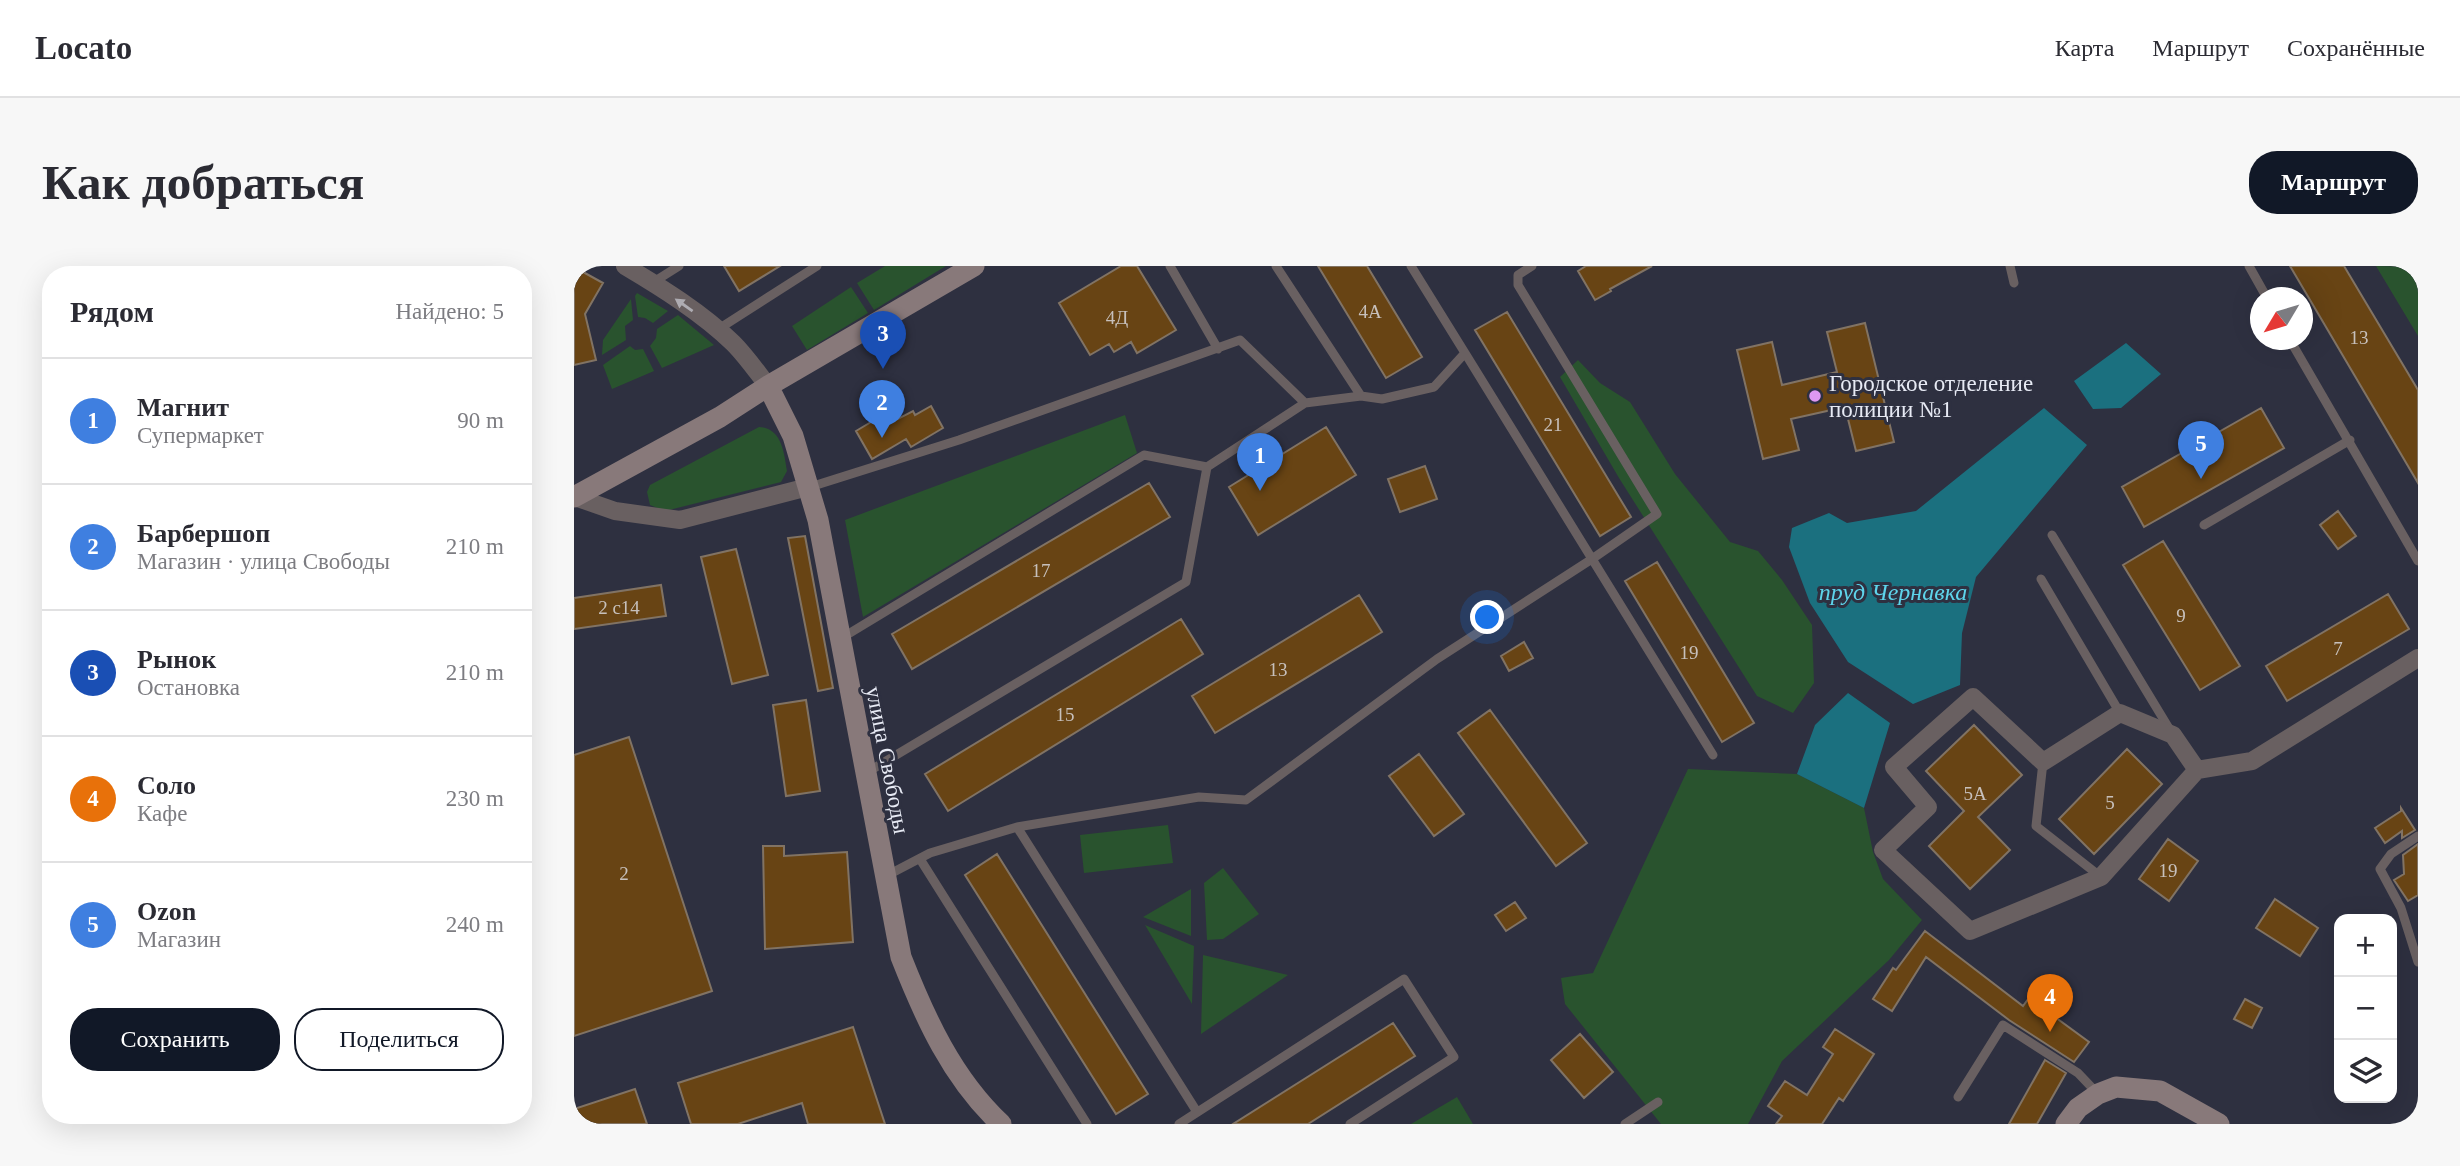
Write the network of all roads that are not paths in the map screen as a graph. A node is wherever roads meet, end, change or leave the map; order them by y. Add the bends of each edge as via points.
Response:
1 (625, 266) edge
2 (680, 266) edge
3 (817, 266) edge
4 (974, 266) edge
5 (1170, 266) edge
6 (1276, 266) edge
7 (1411, 266) edge
8 (1532, 266) edge
9 (2010, 266) edge
10 (2249, 266) edge
11 (652, 283) junction
12 (2014, 283) dead end
13 (2261, 287) edge
14 (717, 330) junction
15 (1217, 349) junction
16 (2296, 350) edge
17 (1465, 353) junction
18 (768, 386) junction
19 (1361, 396) junction
20 (1305, 403) junction
21 (2350, 440) junction
22 (1207, 467) junction
23 (808, 487) junction
24 (575, 497) edge
25 (2204, 525) dead end
26 (2052, 535) dead end
27 (1592, 559) junction
28 (2418, 561) edge
29 (2041, 579) dead end
30 (839, 640) junction
31 (2418, 658) edge
32 (2120, 713) junction
33 (2173, 735) junction
34 (1713, 755) dead end
35 (2043, 762) junction
36 (2197, 770) junction
37 (864, 774) junction
38 (1017, 827) junction
39 (2418, 836) edge
40 (920, 859) junction
41 (884, 877) junction
42 (2101, 877) junction
43 (2418, 962) edge
44 (2098, 1094) junction
45 (1958, 1097) dead end
46 (1658, 1102) dead end
47 (1197, 1112) junction
48 (1000, 1124) edge
49 (1087, 1124) edge
50 (1178, 1124) edge
51 (1350, 1124) edge
52 (1625, 1124) edge
53 (2066, 1124) edge
54 (2220, 1124) edge

1 - 11 street
2 - 11 lane
3 - 14 lane
4 - 18 street
5 - 15 lane
6 - 19 lane
7 - 17 lane
8 - 27 lane via 1518,275 1518,285 1657,514
9 - 12 lane
10 - 13 lane
14 -> 11 street
14 - 18 street
15 - 20 lane via 1240,340
15 - 23 lane via 959,440
16 - 21 lane
17 - 19 lane via 1434,387 1382,399
17 - 27 lane
18 - 23 street, улица Свободы via 793,436
18 - 24 street
19 - 20 lane
20 - 22 lane
21 - 25 lane
21 - 28 lane
22 - 30 lane via 1144,455
22 - 37 lane via 1186,582
23 - 24 street via 680,520 615,511
23 - 30 street, улица Свободы
26 - 33 lane
27 - 34 lane
27 - 38 lane via 1437,659 1247,800 1199,797
29 - 32 lane
30 - 37 street, улица Свободы
31 - 36 street via 2252,761
32 - 33 street
32 - 35 street
33 - 36 street
35 - 42 lane via 2036,826
35 - 42 street via 1973,697 1894,767 1928,807 1883,850 1970,931
36 - 42 street
37 - 41 street, улица Свободы
38 - 40 lane
38 - 47 lane
39 - 43 lane via 2391,854 2380,869 2401,908
40 - 41 lane
40 - 49 lane
41 - 48 street, улица Свободы via 901,957 925,1016 955,1070
44 - 45 lane via 2078,1073 2003,1025
44 - 53 street
44 - 54 street via 2116,1087 2160,1091
46 - 52 lane
47 - 50 lane
47 - 51 lane via 1404,979 1454,1057

